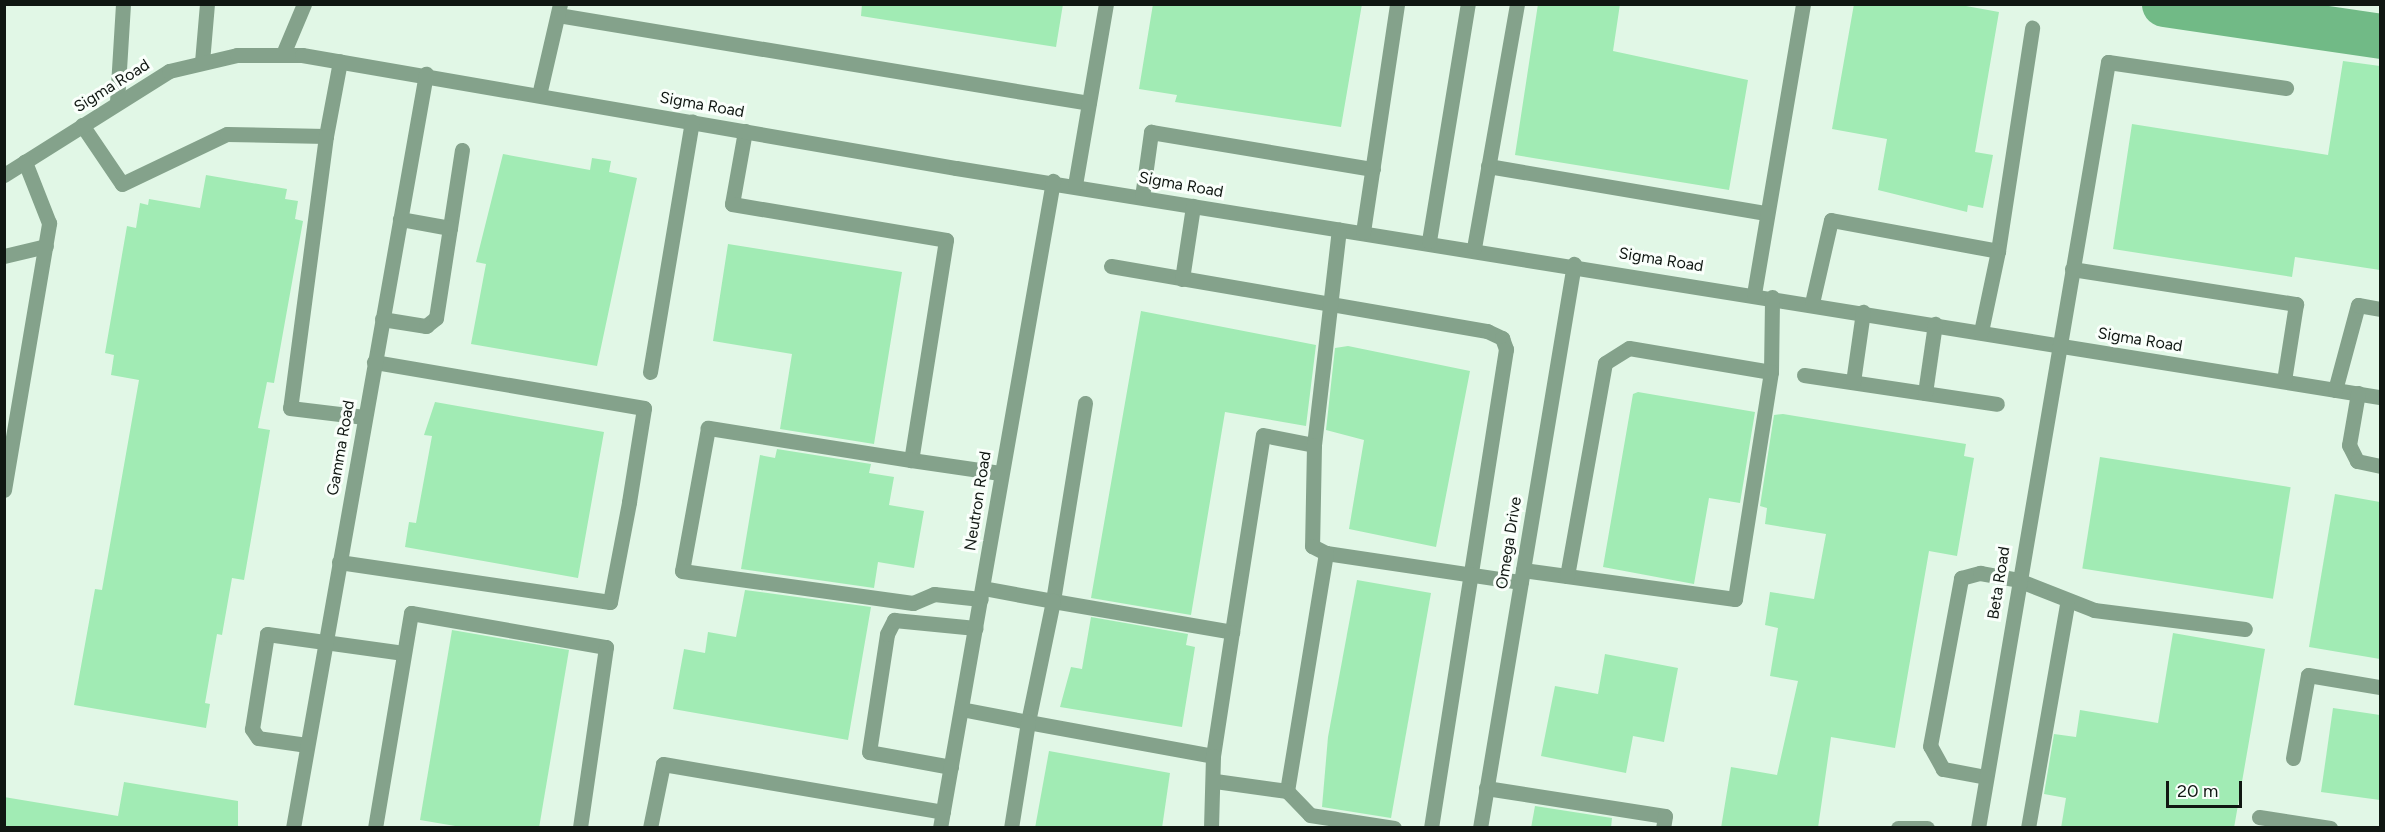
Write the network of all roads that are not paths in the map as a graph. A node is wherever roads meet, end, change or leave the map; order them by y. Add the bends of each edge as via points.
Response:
1 (123, 4) edge
2 (207, 4) edge
3 (304, 4) edge
4 (1106, 4) edge
5 (1397, 4) edge
6 (1468, 4) edge
7 (1517, 4) edge
8 (1803, 4) edge
9 (559, 10) edge
10 (2032, 28) dead end
11 (282, 54) junction
12 (340, 61) junction
13 (202, 62) junction
14 (426, 74) junction
15 (2286, 87) dead end
16 (539, 95) junction
17 (117, 102) junction
18 (1089, 103) junction
19 (692, 122) junction
20 (82, 125) junction
21 (745, 131) junction
22 (326, 136) junction
23 (462, 150) dead end
24 (25, 162) junction
25 (1488, 166) junction
26 (1373, 170) junction
27 (4, 175) edge
28 (1053, 181) junction
29 (1075, 185) junction
30 (1142, 196) junction
31 (1193, 206) junction
32 (1766, 213) junction
33 (400, 219) junction
34 (450, 228) junction
35 (1339, 229) junction
36 (1363, 232) junction
37 (1429, 241) junction
38 (46, 246) junction
39 (1474, 248) junction
40 (1998, 251) junction
41 (4, 256) edge
42 (1574, 264) junction
43 (1111, 267) dead end
44 (2072, 269) junction
45 (1182, 279) junction
46 (1754, 294) junction
47 (1772, 297) junction
48 (1329, 302) junction
49 (1812, 303) junction
50 (2380, 309) edge
51 (1863, 312) junction
52 (382, 319) junction
53 (1935, 324) junction
54 (1981, 332) junction
55 (2056, 344) junction
56 (374, 362) junction
57 (650, 372) dead end
58 (1771, 372) junction
59 (1804, 375) dead end
60 (2284, 381) junction
61 (1852, 382) junction
62 (2335, 390) junction
63 (1925, 393) junction
64 (2358, 393) junction
65 (2380, 397) edge
66 (1085, 404) dead end
67 (1998, 404) dead end
68 (364, 417) junction
69 (1314, 445) junction
70 (911, 460) junction
71 (2380, 466) edge
72 (1000, 473) junction
73 (4, 490) edge
74 (1326, 553) junction
75 (339, 562) junction
76 (1471, 575) junction
77 (1522, 576) junction
78 (1567, 576) junction
79 (2018, 580) junction
80 (982, 594) junction
81 (1053, 601) junction
82 (2067, 604) junction
83 (976, 628) junction
84 (2245, 629) dead end
85 (1232, 633) junction
86 (326, 639) junction
87 (404, 653) junction
88 (2380, 687) edge
89 (961, 709) junction
90 (1028, 722) junction
91 (307, 745) junction
92 (1213, 756) junction
93 (2293, 758) dead end
94 (951, 767) junction
95 (1986, 777) junction
96 (1215, 781) junction
97 (1486, 788) junction
98 (1287, 791) junction
99 (2259, 817) dead end
100 (942, 820) edge
101 (293, 828) edge
102 (375, 828) edge
103 (580, 828) edge
104 (650, 828) edge
105 (1011, 828) edge
106 (1211, 828) edge
107 (1394, 828) edge
108 (1431, 828) edge
109 (1480, 828) edge
110 (1664, 828) edge
111 (1898, 828) edge
112 (1927, 828) edge
113 (1978, 828) edge
114 (2028, 828) edge
115 (2330, 828) edge

1 - 17 street
2 - 13 street
3 - 11 street
4 - 18 street
5 - 26 street
6 - 37 street
7 - 25 street
8 - 32 street
9 - 16 street
9 - 18 street
10 - 40 street
11 - 12 street, Sigma Road
11 - 13 street, Sigma Road
12 - 14 street, Sigma Road
12 - 22 street
13 - 17 street, Sigma Road via 169,71
14 - 16 street, Sigma Road
14 - 33 street, Gamma Road
15 - 44 street, Beta Road via 2108,62
16 - 19 street, Sigma Road
17 - 20 street, Sigma Road
18 - 29 street
19 - 21 street, Sigma Road
19 - 57 street
20 - 22 street via 122,184 227,134
20 - 24 street, Sigma Road
21 - 28 street, Sigma Road
21 - 70 street via 732,204 946,240
22 - 68 street via 290,408
23 - 34 street
24 - 27 street, Sigma Road
24 - 38 street via 49,223
25 - 32 street
25 - 39 street
26 - 30 street via 1151,132
26 - 36 street
28 - 29 street, Sigma Road
28 - 72 street, Neutron Road
29 - 30 street, Sigma Road
30 - 31 street, Sigma Road
31 - 35 street, Sigma Road
31 - 45 street
32 - 46 street
33 - 34 street
33 - 52 street, Gamma Road
34 - 52 street via 432,324
35 - 36 street, Sigma Road
35 - 48 street
36 - 37 street, Sigma Road
37 - 39 street, Sigma Road
38 - 41 street
38 - 73 street
39 - 42 street, Sigma Road
40 - 49 street via 1831,220
40 - 54 street
42 - 46 street, Sigma Road
42 - 77 street, Omega Drive
43 - 45 street
44 - 55 street, Beta Road
44 - 60 street via 2296,304
45 - 48 street
46 - 47 street, Sigma Road
47 - 49 street, Sigma Road
47 - 58 street
48 - 69 street
48 - 76 street via 1487,331 1503,338 1506,349
49 - 51 street, Sigma Road
50 - 62 street via 2358,305
51 - 53 street, Sigma Road
51 - 61 street
52 - 56 street, Gamma Road
53 - 54 street, Sigma Road
53 - 63 street
54 - 55 street, Sigma Road
55 - 60 street, Sigma Road
55 - 79 street, Beta Road
56 - 68 street, Gamma Road
56 - 75 street via 644,408 627,513 610,602
58 - 78 street via 1629,348 1605,363
58 - 78 street via 1735,599
59 - 61 street
60 - 62 street, Sigma Road
61 - 63 street
62 - 64 street, Sigma Road
63 - 67 street
64 - 65 street, Sigma Road
64 - 71 street via 2349,446 2357,461
66 - 81 street
68 - 75 street, Gamma Road
69 - 74 street via 1312,546
69 - 85 street via 1263,435
70 - 72 street
70 - 80 street via 708,428 682,571 913,603 934,594
72 - 80 street, Neutron Road
74 - 76 street
74 - 98 street
75 - 86 street, Gamma Road
76 - 77 street
76 - 108 street
77 - 78 street
77 - 97 street, Omega Drive
79 - 82 street
79 - 95 street, Beta Road
79 - 95 street via 1980,573 1956,582 1929,739 1935,762 1943,769
80 - 81 street
80 - 83 street, Neutron Road
81 - 85 street
81 - 90 street
82 - 84 street
82 - 114 street
83 - 89 street, Neutron Road
83 - 94 street via 894,620 887,634 869,752
85 - 92 street
86 - 87 street
86 - 91 street, Gamma Road
86 - 91 street via 267,633 252,729 258,738
87 - 102 street
87 - 103 street via 411,613 606,647
88 - 93 street via 2308,675
89 - 90 street
89 - 94 street, Neutron Road
90 - 92 street
90 - 105 street
91 - 101 street, Gamma Road
92 - 96 street
94 - 100 street, Neutron Road
95 - 113 street, Beta Road
96 - 98 street
96 - 106 street
97 - 109 street, Omega Drive
97 - 110 street via 1665,816
98 - 107 street via 1310,815
99 - 115 street
100 - 104 street via 663,764
111 - 112 street

